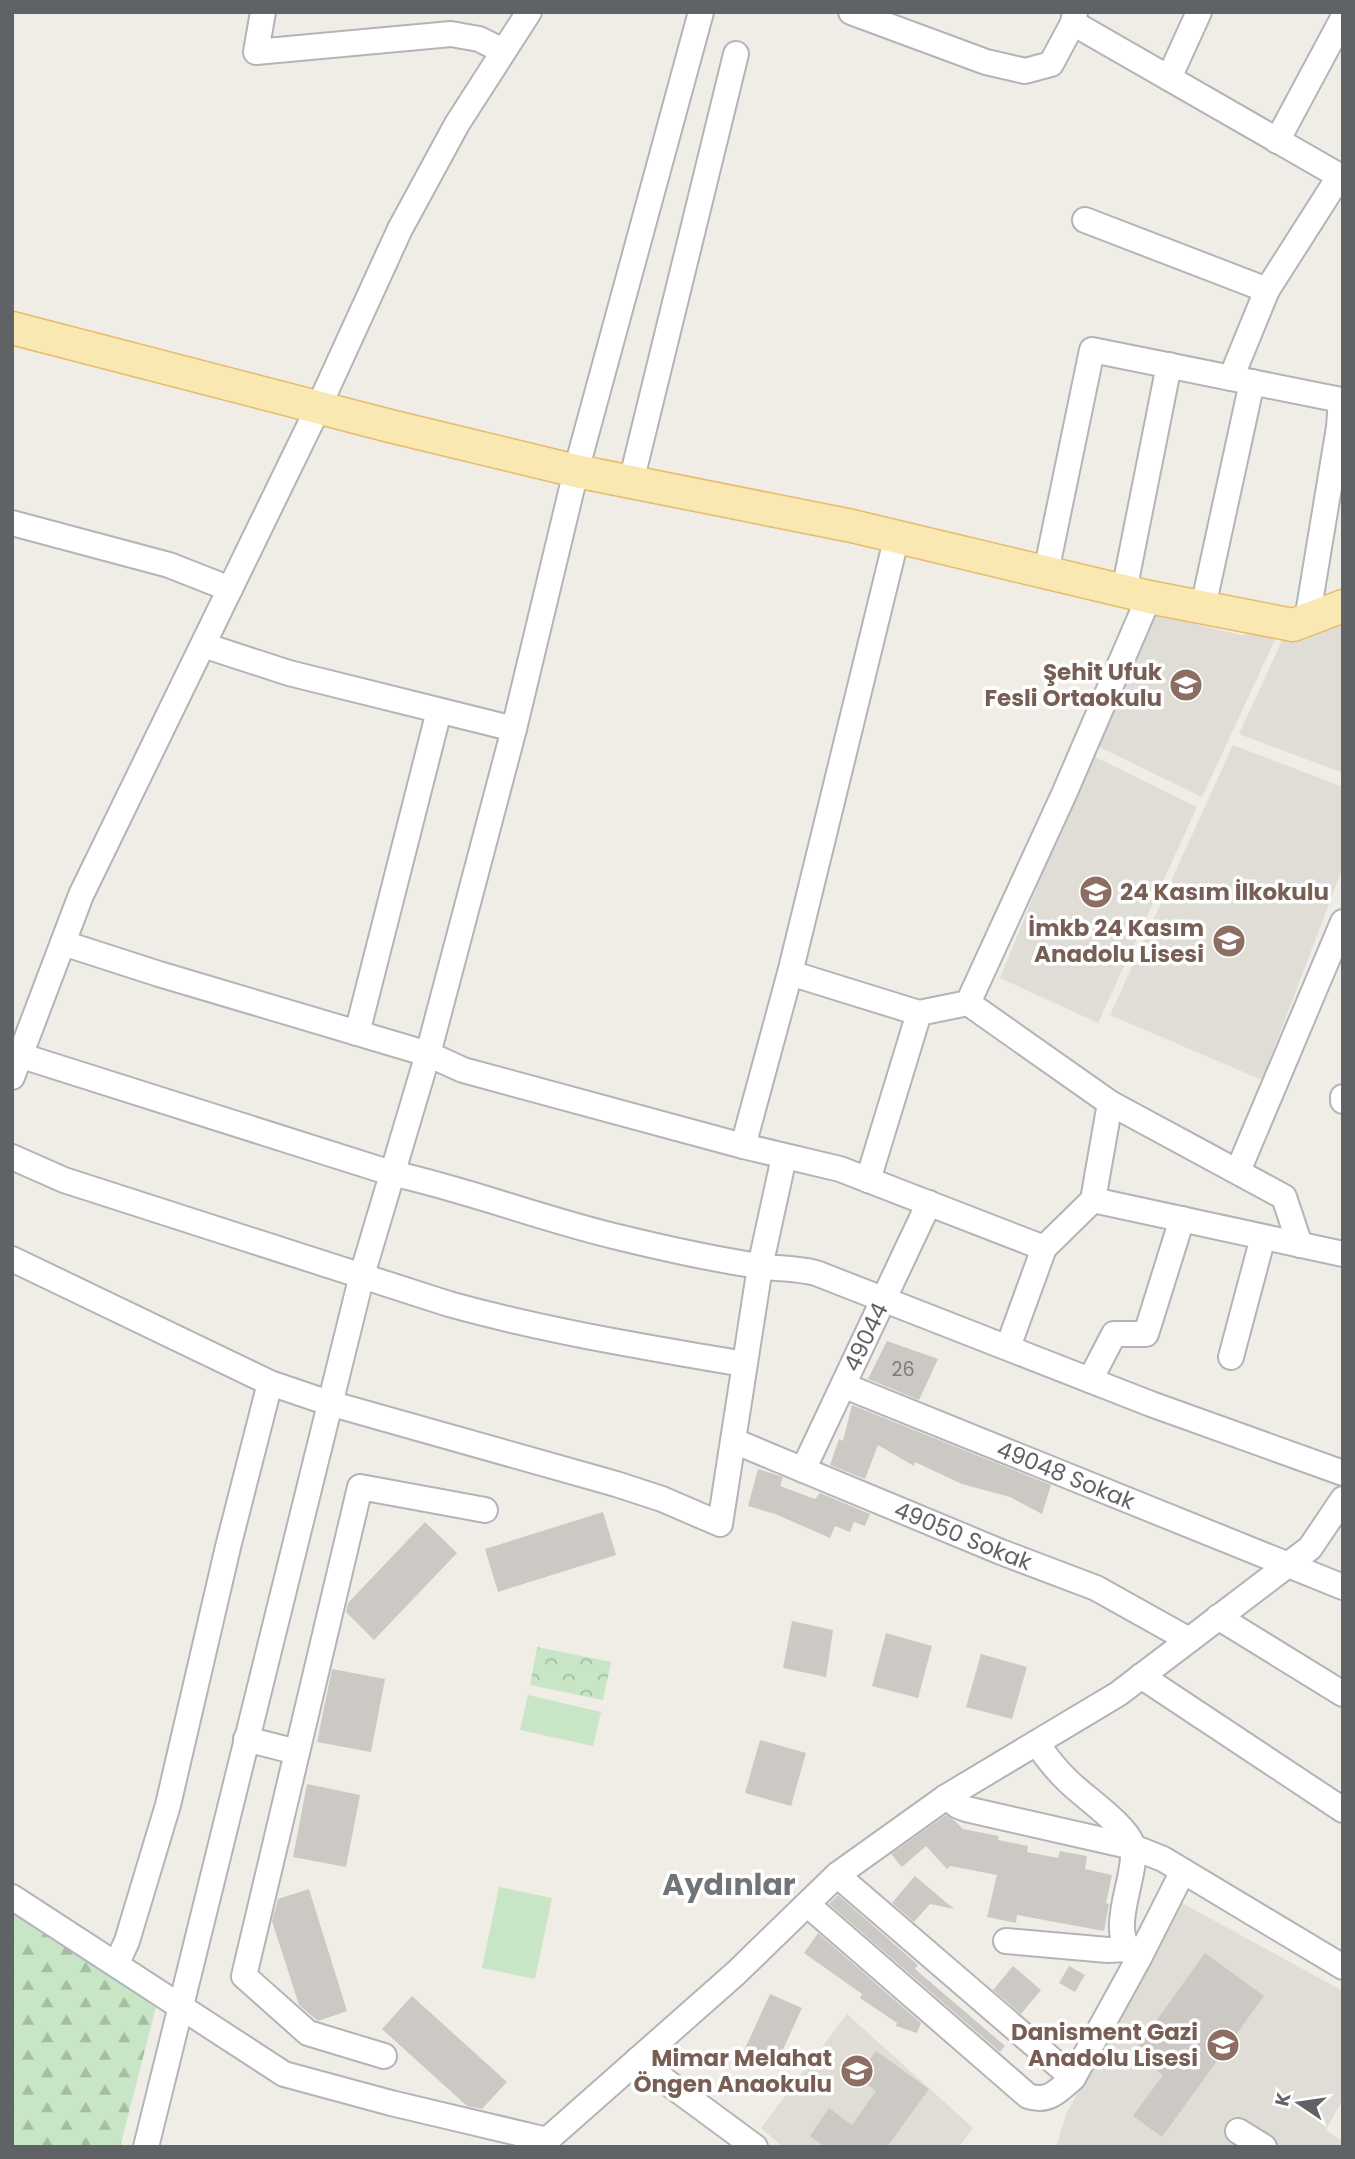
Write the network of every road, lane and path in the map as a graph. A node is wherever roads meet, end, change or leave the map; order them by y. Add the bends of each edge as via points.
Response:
1 (263, 12) edge
2 (530, 12) edge
3 (701, 12) edge
4 (851, 12) edge
5 (1199, 12) edge
6 (1074, 17) edge
7 (1343, 18) edge
8 (503, 51) junction
9 (736, 54) dead end
10 (1169, 78) junction
11 (1277, 141) junction
12 (1341, 178) edge
13 (1085, 220) dead end
14 (1267, 290) junction
15 (12, 328) edge
16 (1169, 365) junction
17 (1242, 380) junction
18 (319, 406) junction
19 (576, 471) junction
20 (631, 482) junction
21 (12, 523) edge
22 (897, 536) junction
23 (1046, 572) junction
24 (230, 589) junction
25 (1137, 594) junction
26 (1343, 606) edge
27 (1203, 607) junction
28 (1307, 620) junction
29 (203, 645) junction
30 (439, 710) junction
31 (514, 729) junction
32 (1343, 922) edge
33 (63, 943) junction
34 (790, 973) junction
35 (968, 1003) junction
36 (919, 1013) junction
37 (357, 1033) junction
38 (428, 1054) junction
39 (17, 1067) edge
40 (1110, 1103) junction
41 (743, 1146) junction
42 (12, 1157) edge
43 (784, 1157) junction
44 (1238, 1171) junction
45 (391, 1173) junction
46 (869, 1180) junction
47 (1093, 1200) junction
48 (929, 1203) junction
49 (1182, 1219) junction
50 (1263, 1237) junction
51 (1300, 1245) junction
52 (1044, 1248) junction
53 (1343, 1254) edge
54 (12, 1259) edge
55 (760, 1267) junction
56 (362, 1275) junction
57 (885, 1299) junction
58 (1008, 1347) junction
59 (1231, 1357) dead end
60 (744, 1364) junction
61 (1090, 1380) junction
62 (270, 1383) junction
63 (845, 1386) junction
64 (329, 1403) junction
65 (734, 1441) junction
66 (803, 1470) junction
67 (1343, 1473) edge
68 (1343, 1499) edge
69 (485, 1510) dead end
70 (1288, 1564) junction
71 (1343, 1587) edge
72 (1218, 1617) junction
73 (1189, 1640) junction
74 (1141, 1676) junction
75 (1343, 1694) edge
76 (246, 1739) junction
77 (1036, 1743) junction
78 (297, 1752) junction
79 (946, 1797) junction
80 (1343, 1810) edge
81 (1133, 1847) junction
82 (1182, 1871) junction
83 (837, 1875) junction
84 (12, 1897) edge
85 (808, 1905) junction
86 (1006, 1941) dead end
87 (1133, 1953) junction
88 (1340, 1959) edge
89 (117, 1963) junction
90 (181, 2006) junction
91 (384, 2056) dead end
92 (637, 2060) junction
93 (1073, 2078) junction
94 (1238, 2131) dead end
95 (544, 2143) edge
96 (146, 2147) edge
97 (755, 2147) edge
98 (1264, 2147) edge

1 - 8 street via 256,52 451,34 478,38
2 - 8 street
3 - 19 street
4 - 6 street via 986,62 1025,71 1051,64
5 - 10 street
6 - 10 street
7 - 11 street
8 - 18 street via 416,198
9 - 20 street
10 - 11 street
11 - 12 street
12 - 14 street
13 - 14 street
14 - 17 street
15 - 18 main road
16 - 17 street
16 - 23 street via 1092,350
16 - 25 street
17 - 27 street
17 - 28 street via 1341,400
18 - 19 main road
18 - 24 street
19 - 20 main road
19 - 31 street
20 - 22 main road
21 - 24 street via 169,565
22 - 23 main road
22 - 34 street
23 - 25 main road
24 - 29 street
25 - 27 main road
25 - 35 street via 1064,794
26 - 28 main road
27 - 28 main road via 1293,625
29 - 30 street via 289,673
29 - 33 street via 81,895
30 - 31 street
30 - 37 street
31 - 38 street
32 - 44 street
33 - 37 street
33 - 39 street
34 - 36 street
34 - 41 street
35 - 36 street
35 - 40 street
36 - 46 street
37 - 38 street
38 - 41 street via 463,1070
38 - 45 street
39 - 45 street
40 - 44 street
40 - 47 street
41 - 43 street
42 - 56 street via 64,1180
43 - 46 street
43 - 55 street
44 - 51 street via 1284,1197
45 - 55 street via 623,1238
45 - 56 street
46 - 48 street
47 - 49 street
47 - 52 street
48 - 52 street
48 - 57 street, 49044
49 - 50 street
49 - 61 street via 1146,1334 1114,1334
50 - 51 street
50 - 59 street
51 - 53 street
52 - 58 street
54 - 62 street
55 - 57 street via 816,1273
55 - 60 street
56 - 60 street via 511,1321
56 - 64 street
57 - 58 street
57 - 63 street, 49044
58 - 61 street
60 - 65 street
61 - 67 street
62 - 64 street
62 - 89 street via 168,1805
63 - 66 street, 49044
63 - 70 street, 49048 Sokak
64 - 65 street via 615,1484 720,1524
64 - 76 street
65 - 66 street, 49050 Sokak
66 - 73 street, 49050 Sokak via 1096,1588
68 - 70 street via 1310,1548
69 - 78 street via 360,1487
70 - 71 street, 49048 Sokak
70 - 72 street
72 - 73 street
72 - 75 street
73 - 74 street
74 - 77 street
74 - 80 street
76 - 78 street
76 - 90 street
77 - 79 street
77 - 81 street via 1066,1780 1124,1831
78 - 91 street via 244,1976 308,2033
79 - 81 street via 966,1809
79 - 83 street
81 - 82 street
81 - 87 street via 1121,1932
82 - 87 street
82 - 88 street
83 - 85 street
83 - 93 street
84 - 89 street
85 - 92 street
85 - 93 street via 1028,2096 1051,2096
86 - 87 street
87 - 93 street
89 - 90 street
90 - 95 street via 284,2074
90 - 96 street
92 - 95 street
92 - 97 street
94 - 98 street

